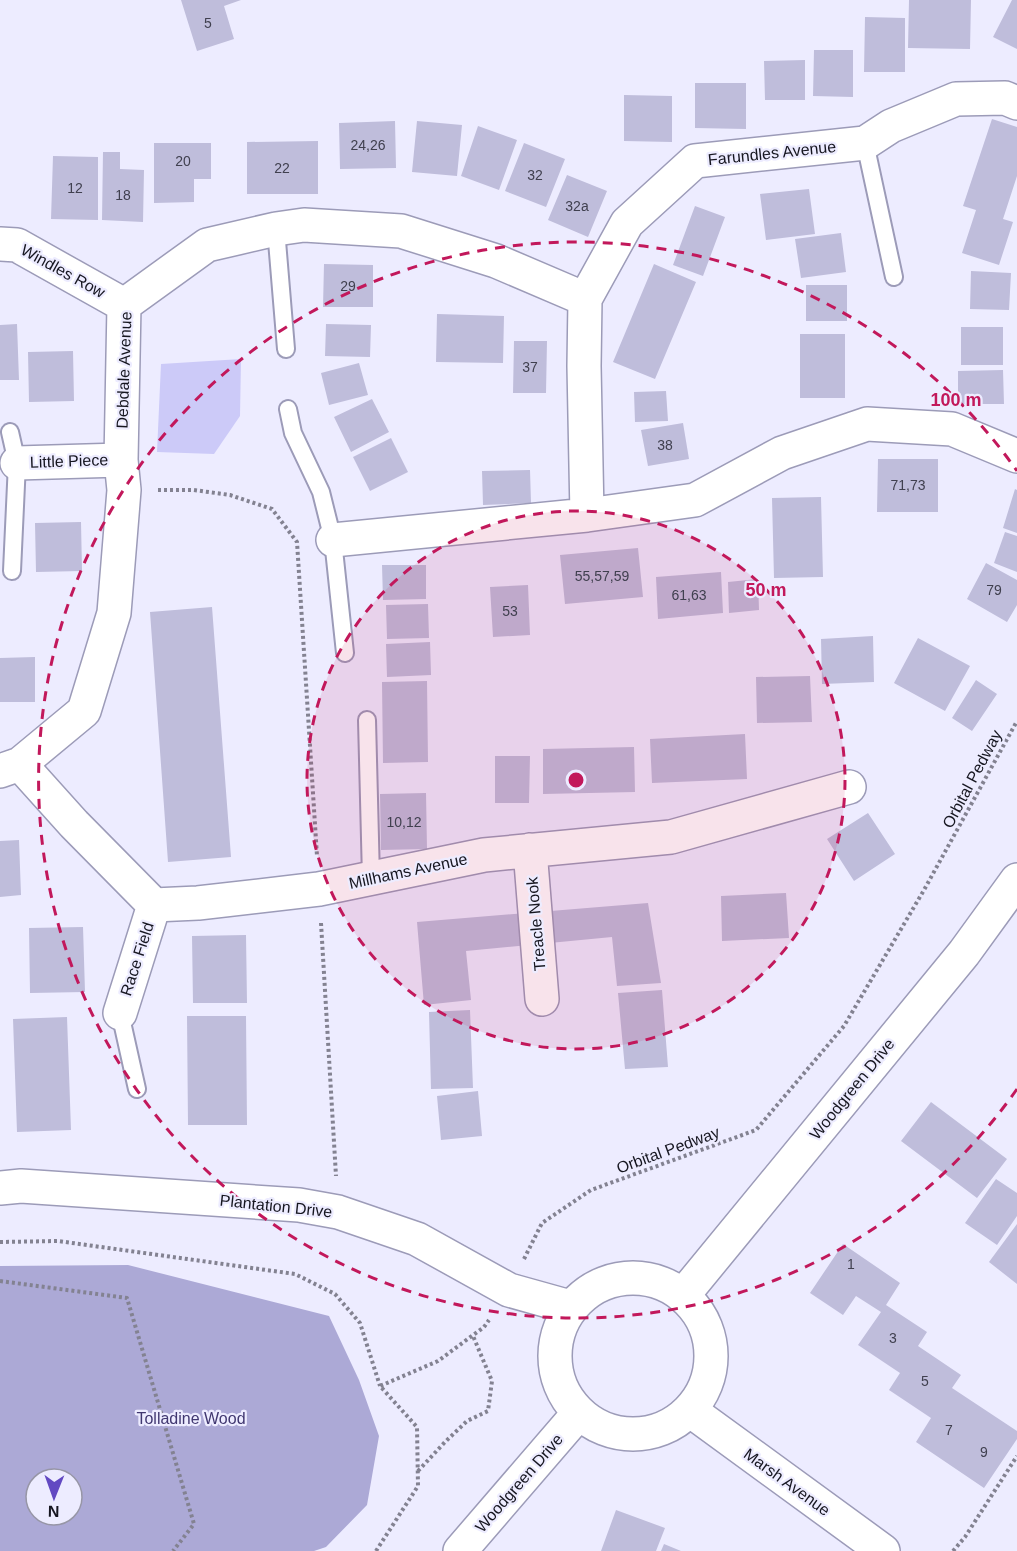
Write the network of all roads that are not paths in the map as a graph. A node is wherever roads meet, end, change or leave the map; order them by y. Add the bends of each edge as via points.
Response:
1 (1017, 103) edge
2 (865, 143) junction
3 (276, 229) junction
4 (0, 244) edge
5 (894, 277) dead end
6 (585, 299) junction
7 (124, 305) junction
8 (286, 349) dead end
9 (288, 409) dead end
10 (14, 448) joint
11 (1017, 456) edge
12 (123, 475) junction
13 (587, 515) junction
14 (333, 540) junction
15 (12, 571) dead end
16 (345, 653) dead end
17 (367, 720) dead end
18 (10, 768) edge
19 (849, 787) dead end
20 (530, 850) junction
21 (371, 878) junction
22 (1017, 880) edge
23 (154, 905) junction
24 (542, 999) dead end
25 (120, 1013) joint
26 (137, 1089) dead end
27 (0, 1188) edge
28 (684, 1294) junction
29 (570, 1307) junction
30 (691, 1411) junction
31 (578, 1414) junction
32 (460, 1551) edge
33 (883, 1551) edge

1 - 2 street, Farundles Avenue via 1005,98 956,99 891,126
2 - 5 lane
2 - 6 street, Farundles Avenue via 695,161 627,223
3 - 6 street, Debdale Avenue via 304,225 401,231 496,261
3 - 7 street, Debdale Avenue via 207,245
3 - 8 lane
4 - 7 street, Windles Row via 17,245
6 - 13 street
7 - 12 street, Debdale Avenue
9 - 14 lane via 294,433 321,492
10 - 12 street, Little Piece
10 - 15 lane
11 - 13 street via 952,429 867,424 782,453 695,500
12 - 18 street, Debdale Avenue via 114,613 84,711
13 - 14 street
14 - 16 lane
17 - 21 lane
18 - 23 street via 74,824
19 - 20 street, Millhams Avenue via 671,837
20 - 21 street, Millhams Avenue via 484,855
20 - 24 street, Treacle Nook
21 - 23 street, Millhams Avenue via 319,889
22 - 28 street, Woodgreen Drive via 964,953
23 - 25 street, Race Field
25 - 26 lane
27 - 29 street, Plantation Drive via 21,1186 276,1203 338,1212 417,1239 509,1290
28 - 29 street via 647,1278 607,1280
28 - 30 street via 708,1328 710,1378
29 - 31 street via 555,1336 556,1378
30 - 31 street via 650,1434 610,1433
30 - 33 street, Marsh Avenue
31 - 32 street, Woodgreen Drive

